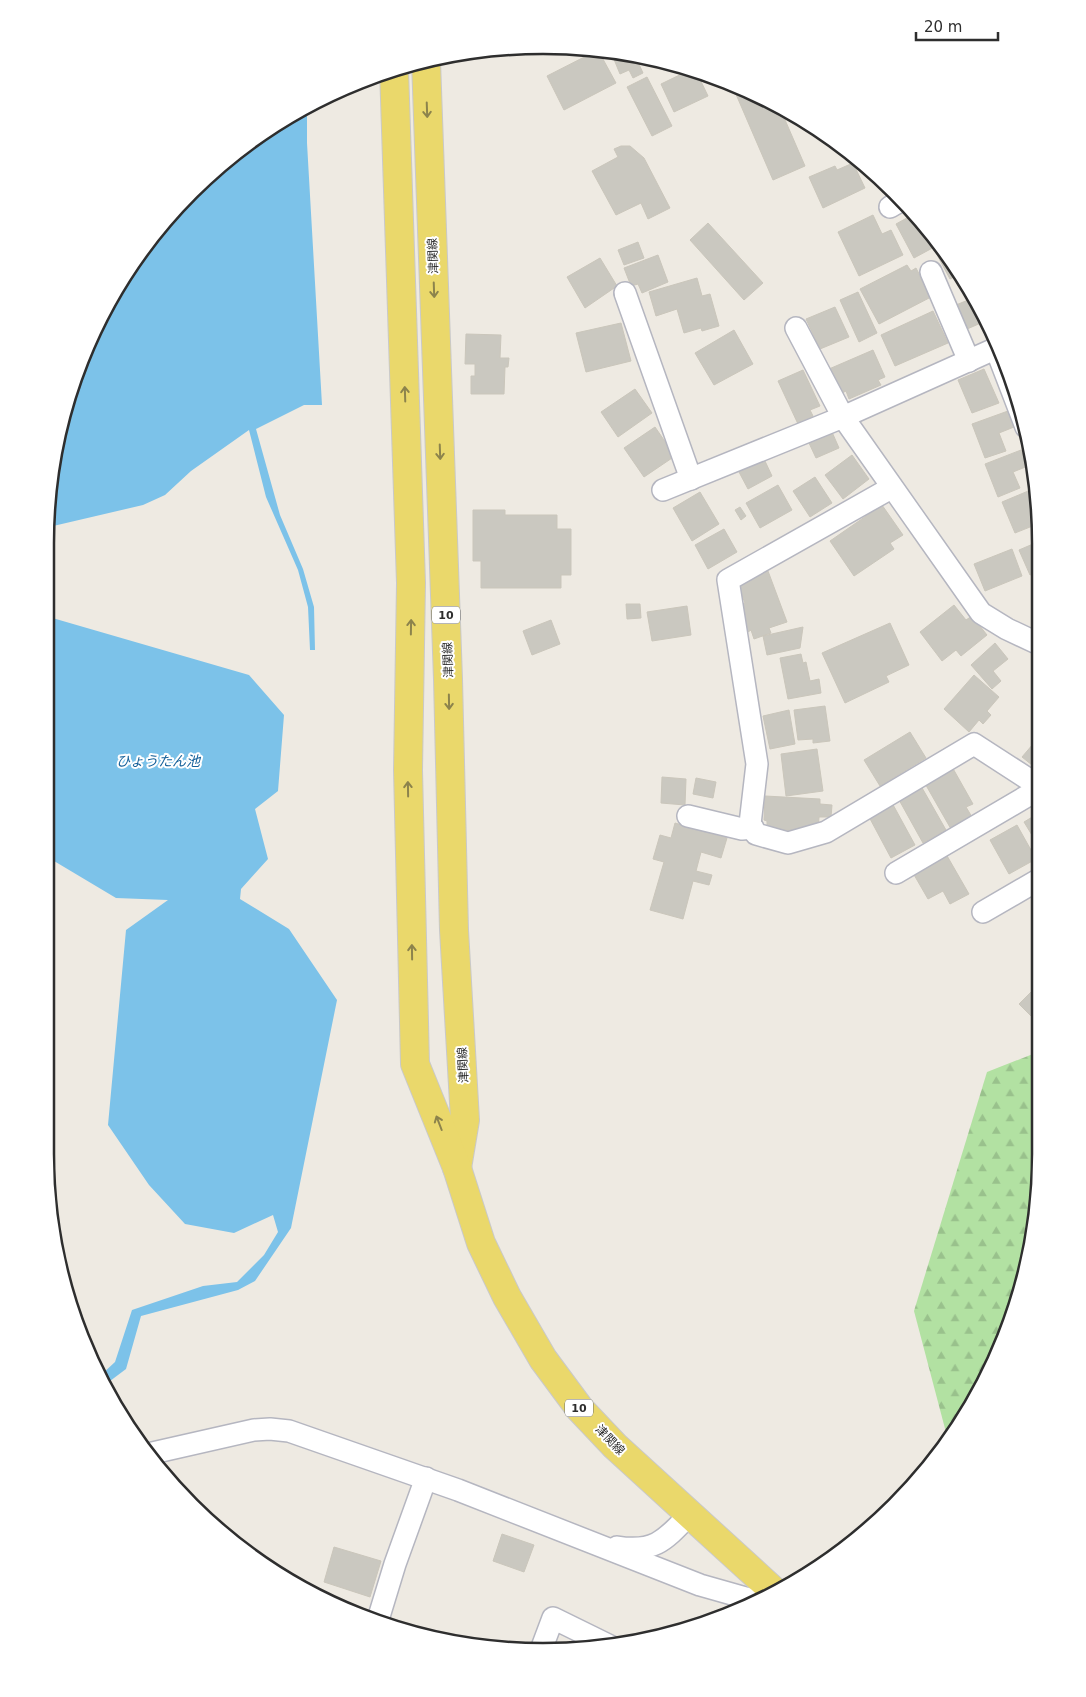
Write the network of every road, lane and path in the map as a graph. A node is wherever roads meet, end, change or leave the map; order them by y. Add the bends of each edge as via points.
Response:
1 (426, 68) edge
2 (394, 77) edge
3 (931, 272) dead end
4 (625, 293) dead end
5 (796, 328) dead end
6 (993, 350) edge
7 (969, 361) junction
8 (843, 417) junction
9 (692, 479) junction
10 (891, 488) junction
11 (663, 490) dead end
12 (1032, 641) edge
13 (1032, 783) edge
14 (1032, 792) edge
15 (688, 816) dead end
16 (753, 828) junction
17 (896, 873) dead end
18 (1032, 883) edge
19 (983, 912) dead end
20 (456, 1168) junction
21 (155, 1452) edge
22 (426, 1478) junction
23 (690, 1514) junction
24 (594, 1543) junction
25 (770, 1587) edge
26 (747, 1598) edge
27 (380, 1615) edge
28 (597, 1640) edge
29 (543, 1643) edge

1 -> 20 main road, 津関線 / 10 via 454,930 465,1120
20 -> 2 main road, 津関線 / 10 via 416,1064 408,770 411,583
3 - 7 street
4 - 9 street
5 - 8 street
6 - 7 street
7 - 8 street
8 - 9 street
8 - 10 street
9 - 11 street
10 - 12 street via 981,613
10 - 16 street via 728,580 757,764 750,824
13 - 16 street via 974,744 826,832 788,843 756,834
14 - 17 street
15 - 16 street via 742,829
18 - 19 street
20 - 23 main road, 津関線 / 10 via 481,1243 507,1297 543,1359 580,1409 615,1446
21 - 22 street via 270,1429 289,1431
22 - 24 street
22 - 27 street
23 - 24 street via 664,1541 650,1548 630,1549
23 - 25 main road, 津関線 / 10
24 - 26 street via 700,1585
28 - 29 street via 552,1618

